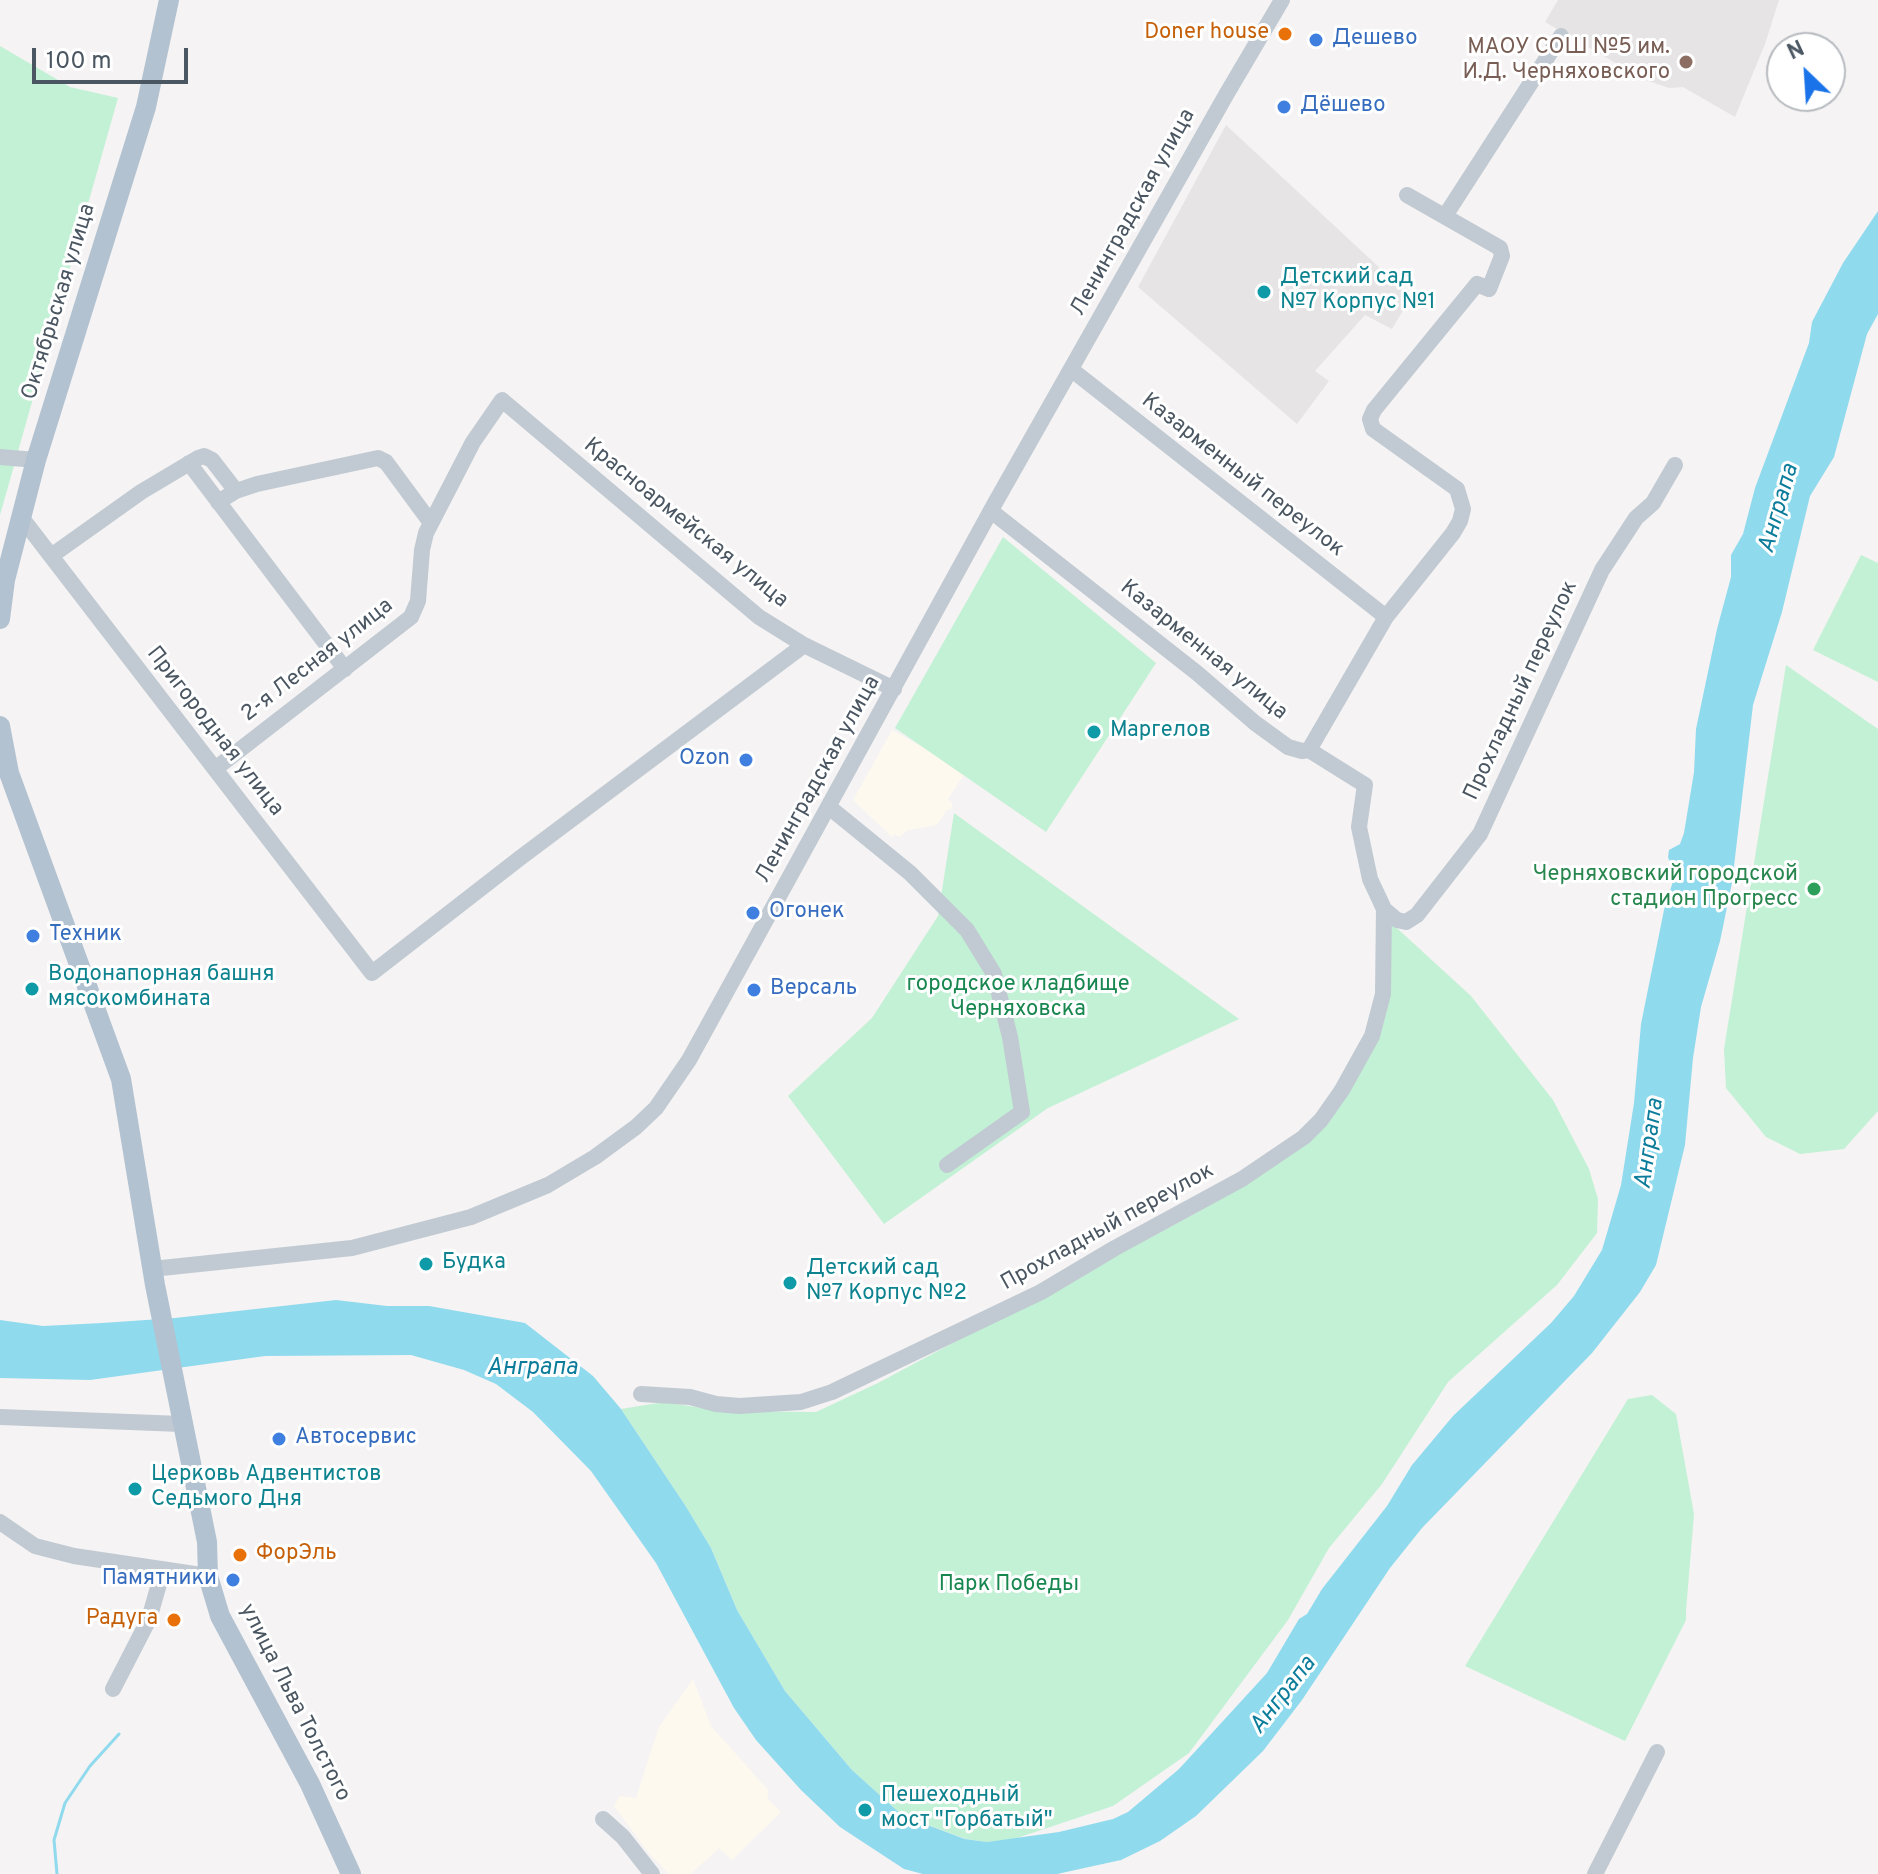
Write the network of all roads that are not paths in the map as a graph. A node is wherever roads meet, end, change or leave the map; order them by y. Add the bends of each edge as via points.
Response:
1 (169, 0) edge
2 (1282, 0) edge
3 (1561, 36) dead end
4 (1407, 195) dead end
5 (1445, 216) junction
6 (1072, 370) junction
7 (502, 400) joint
8 (0, 457) edge
9 (36, 460) junction
10 (189, 463) junction
11 (1675, 465) dead end
12 (236, 491) junction
13 (218, 502) junction
14 (991, 511) junction
15 (21, 517) junction
16 (431, 523) junction
17 (51, 556) junction
18 (1386, 617) junction
19 (0, 619) edge
20 (804, 645) junction
21 (345, 669) junction
22 (894, 689) junction
23 (0, 726) edge
24 (1309, 750) junction
25 (215, 769) junction
26 (829, 807) junction
27 (1391, 914) junction
28 (947, 1165) dead end
29 (154, 1279) junction
30 (641, 1394) dead end
31 (0, 1417) edge
32 (181, 1424) junction
33 (0, 1522) edge
34 (163, 1570) junction
35 (208, 1576) junction
36 (113, 1689) dead end
37 (1657, 1752) dead end
38 (603, 1819) dead end
39 (351, 1874) edge
40 (652, 1874) edge
41 (1595, 1874) edge

1 - 9 main road, Октябрьская улица via 146,107
2 - 6 street, Ленинградская улица
3 - 5 street
4 - 5 street
5 - 18 street via 1500,248 1502,256 1489,289 1477,284 1370,419 1373,429 1448,481 1462,499 1453,533
6 - 14 street, Ленинградская улица
6 - 18 street, Казарменный переулок
7 - 16 street, 2-я Лесная улица via 473,442
7 - 20 street, Красноармейская улица via 759,617
8 - 9 street
9 - 15 main road, Октябрьская улица
10 - 12 street via 209,457
10 - 13 street
10 - 17 street
11 - 27 street, Прохладный переулок via 1602,570 1480,834 1417,915 1406,922
12 - 13 street
12 - 16 street via 378,458
13 - 21 street
14 - 22 street, Ленинградская улица
14 - 24 street, Казарменная улица via 1255,723 1288,747
15 - 17 street, Пригородная улица
15 - 19 main road, Октябрьская улица
16 - 21 street, 2-я Лесная улица via 414,611
17 - 25 street, Пригородная улица
18 - 24 street
20 - 22 street, Красноармейская улица
20 - 25 street, Пригородная улица via 372,973
21 - 25 street, 2-я Лесная улица
22 - 26 street, Ленинградская улица
23 - 29 main road via 9,773 121,1079
24 - 27 street, Казарменная улица via 1365,785 1359,827 1370,879
26 - 28 street via 910,873 967,930 994,974 1022,1112
26 - 29 street, Ленинградская улица via 689,1060 656,1108 595,1157 548,1185 471,1217 352,1248
27 - 30 street, Прохладный переулок via 1383,994 1372,1036 1342,1090 1304,1137 1242,1179 1041,1292 832,1392 801,1402 739,1406
29 - 32 main road, улица Льва Толстого
31 - 32 street
32 - 35 main road, улица Льва Толстого via 207,1542
33 - 34 street via 35,1546
34 - 35 street
34 - 36 street via 149,1619
35 - 39 main road, улица Льва Толстого via 220,1616 310,1784
37 - 41 street
38 - 40 street

